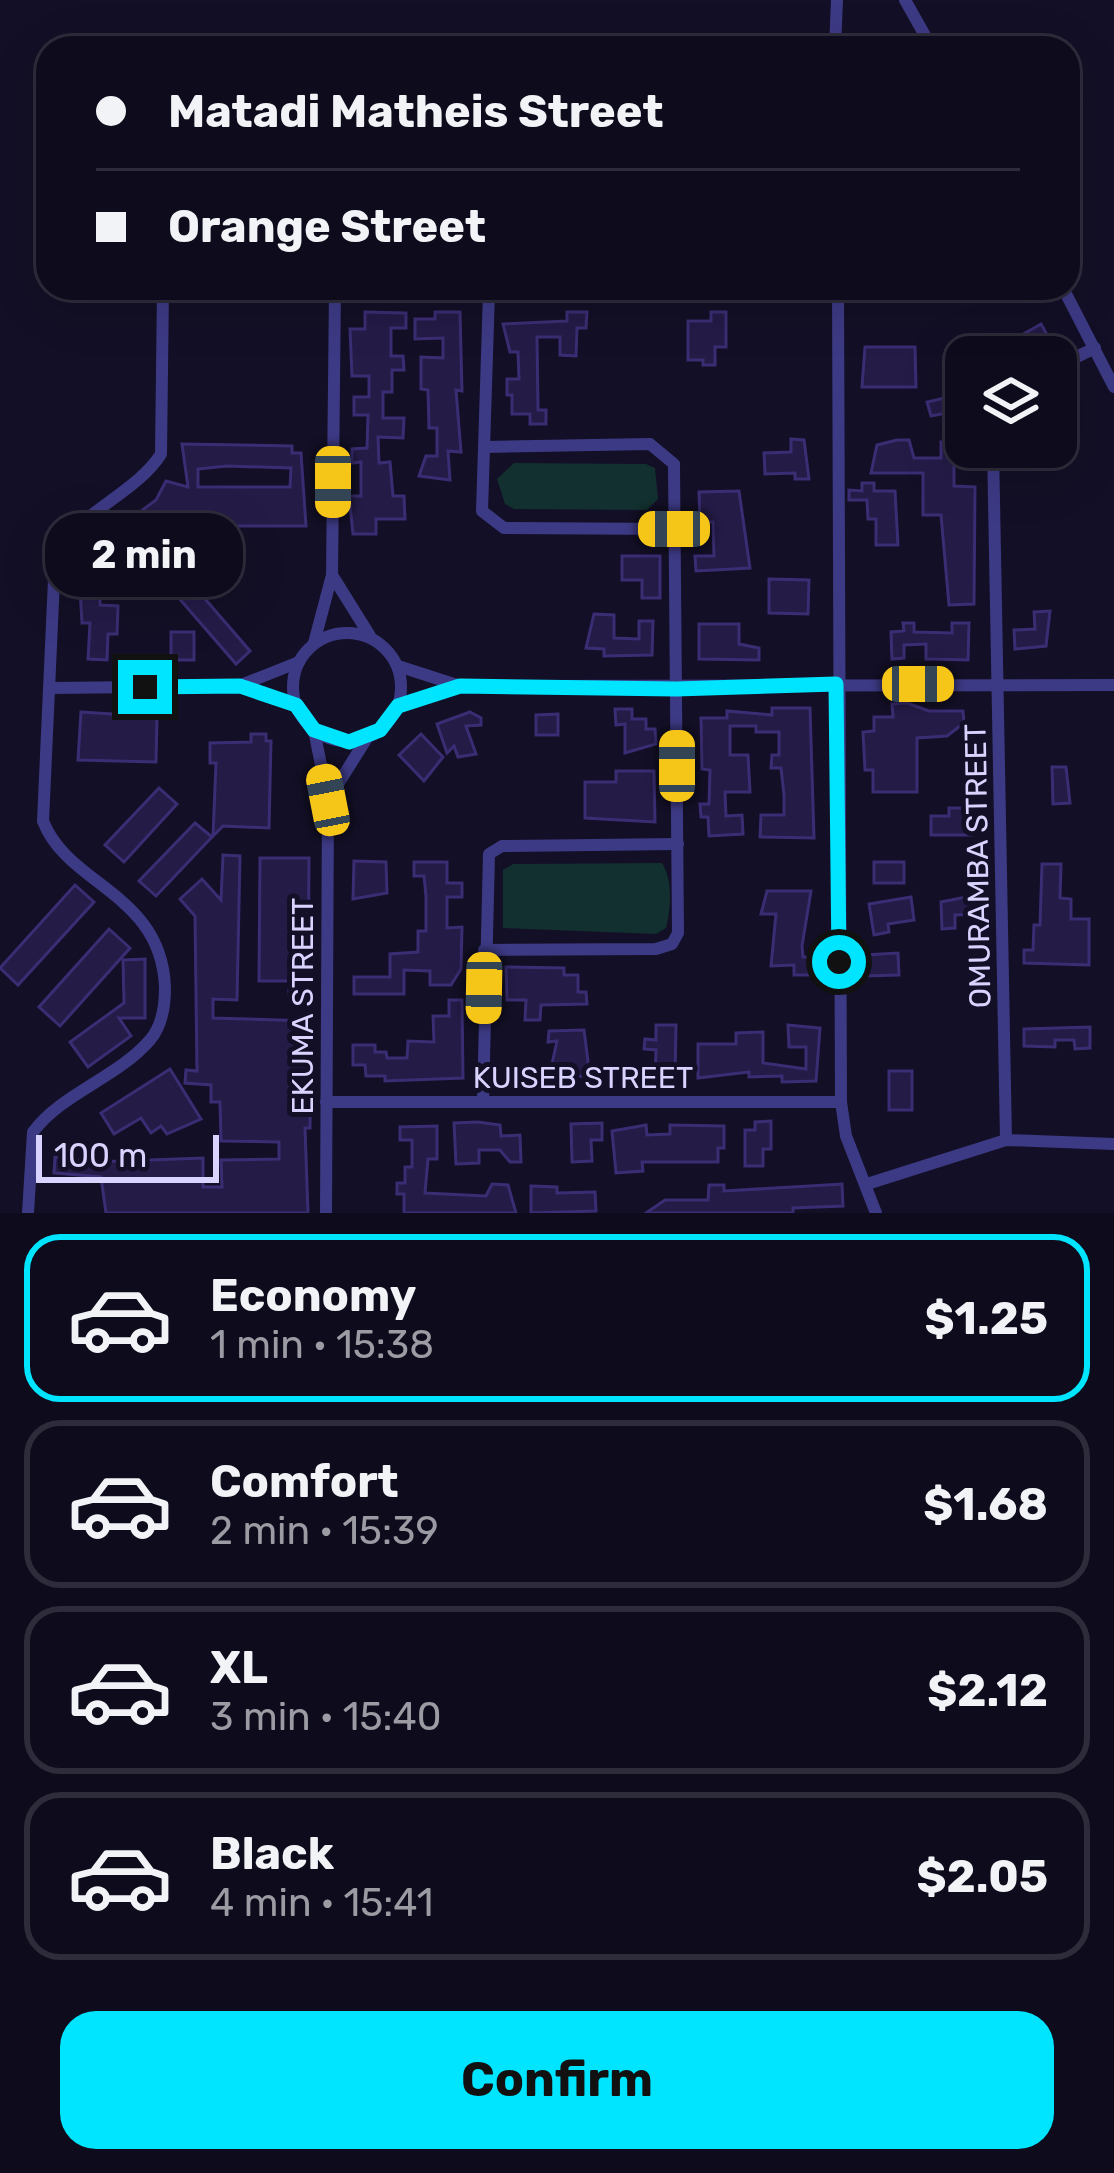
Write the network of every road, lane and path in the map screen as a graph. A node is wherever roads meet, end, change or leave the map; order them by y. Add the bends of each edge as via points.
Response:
1 (837, 0) edge
2 (905, 0) edge
3 (836, 36) edge
4 (925, 36) edge
5 (163, 300) edge
6 (335, 300) edge
7 (489, 300) edge
8 (838, 300) edge
9 (1070, 300) edge
10 (1095, 348) junction
11 (1077, 357) edge
12 (1114, 387) edge
13 (484, 447) junction
14 (994, 468) edge
15 (674, 529) junction
16 (332, 575) junction
17 (370, 637) junction
18 (314, 643) junction
19 (299, 662) junction
20 (398, 666) junction
21 (1000, 683) junction
22 (836, 684) junction
23 (1114, 685) edge
24 (240, 686) junction
25 (460, 686) junction
26 (49, 688) junction
27 (676, 689) junction
28 (296, 705) junction
29 (398, 706) junction
30 (314, 730) junction
31 (367, 738) junction
32 (328, 800) junction
33 (678, 844) junction
34 (484, 950) junction
35 (326, 1102) junction
36 (482, 1102) junction
37 (841, 1102) junction
38 (1006, 1140) junction
39 (1114, 1144) edge
40 (867, 1184) junction
41 (28, 1213) edge
42 (326, 1213) edge
43 (876, 1213) edge

1 - 3 street
2 - 4 street
5 - 26 street via 161,454 57,550
6 - 16 street
7 - 13 street
8 - 22 street
9 - 10 street
10 - 11 street
10 - 12 street
13 - 15 street via 650,443 674,464
13 - 15 street via 482,511 490,523
14 - 21 street, OMURAMBA STREET
15 - 27 street
16 - 17 street
16 - 18 street
17 - 18 street via 341,632
17 - 20 street
18 - 19 street
19 - 24 street
19 - 28 street
20 - 25 street
20 - 29 street
21 - 22 street
21 - 23 street
21 - 38 street, OMURAMBA STREET
22 - 27 street
22 - 37 street
24 - 26 street
24 - 28 street
25 - 27 street
25 - 29 street
26 - 41 street via 46,829 146,926 165,992 160,1024 145,1045 33,1132
27 - 33 street
28 - 30 street
29 - 31 street
30 - 31 street via 349,742
30 - 32 street, EKUMA STREET
31 - 32 street
32 - 35 street, EKUMA STREET
33 - 34 street via 494,849 486,862
33 - 34 street via 678,934 668,947
34 - 36 street
35 - 36 street, KUISEB STREET
35 - 42 street, EKUMA STREET
36 - 37 street, KUISEB STREET
37 - 40 street
38 - 39 street
38 - 40 street
40 - 43 street

